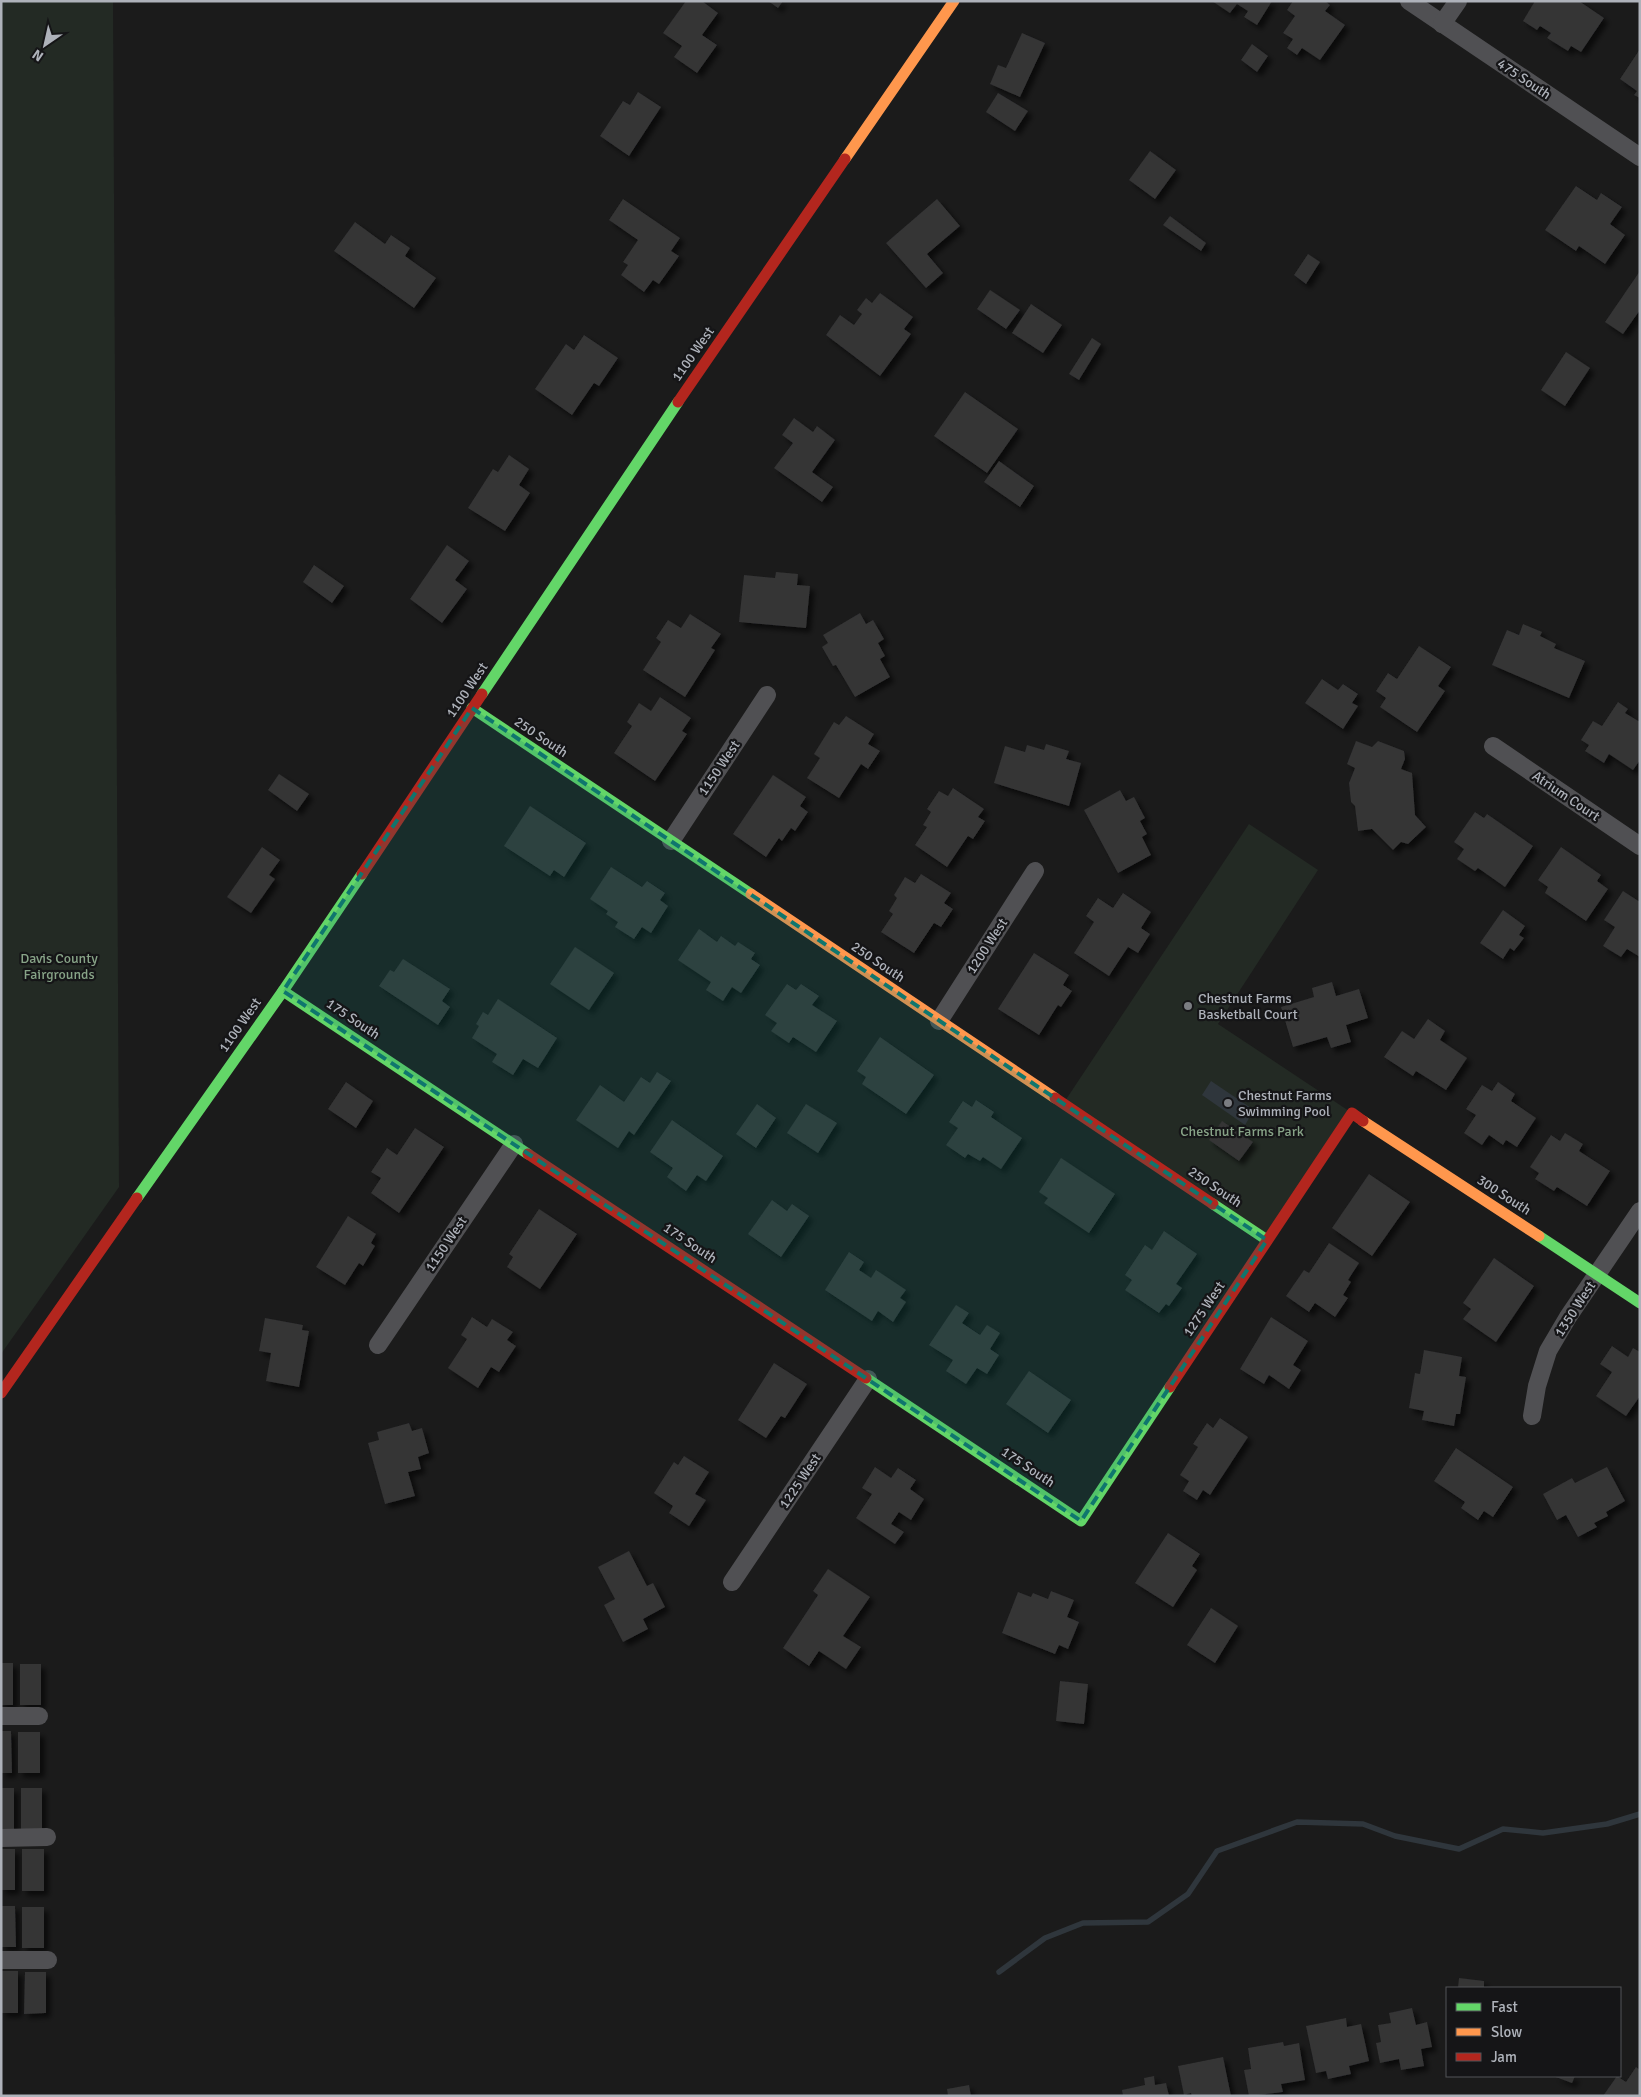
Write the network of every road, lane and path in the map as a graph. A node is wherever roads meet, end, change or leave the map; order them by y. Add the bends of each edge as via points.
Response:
1 (954, 1) edge
2 (1409, 1) edge
3 (1458, 1) edge
4 (1442, 24) junction
5 (1640, 157) edge
6 (767, 696) dead end
7 (472, 708) junction
8 (1493, 746) dead end
9 (670, 841) junction
10 (1640, 846) edge
11 (1035, 872) dead end
12 (283, 990) junction
13 (939, 1021) junction
14 (1352, 1113) joint
15 (514, 1144) junction
16 (1640, 1211) edge
17 (1268, 1240) junction
18 (1597, 1275) junction
19 (1640, 1303) edge
20 (378, 1345) dead end
21 (868, 1379) junction
22 (1, 1393) edge
23 (1532, 1416) dead end
24 (1081, 1521) joint
25 (732, 1582) dead end
26 (1, 1716) edge
27 (39, 1716) dead end
28 (47, 1837) dead end
29 (1, 1838) edge
30 (1, 1960) edge
31 (48, 1960) dead end

1 - 7 street, 1100 West
2 - 4 street, 475 South
3 - 4 street
4 - 5 street, 475 South
6 - 9 street, 1150 West
7 - 9 street, 250 South
7 - 12 street, 1100 West
8 - 10 street, Atrium Court
9 - 13 street, 250 South
11 - 13 street, 1200 West
12 - 15 street, 175 South
12 - 22 street, 1100 West
13 - 17 street, 250 South
14 - 17 street, 1275 West
14 - 18 street, 300 South
15 - 20 street, 1150 West
15 - 21 street, 175 South
16 - 18 street, 1350 West
17 - 24 street, 1275 West
18 - 19 street, 300 South
18 - 23 street, 1350 West via 1548,1351
21 - 24 street, 175 South
21 - 25 street, 1225 West
26 - 27 street
28 - 29 street
30 - 31 street

